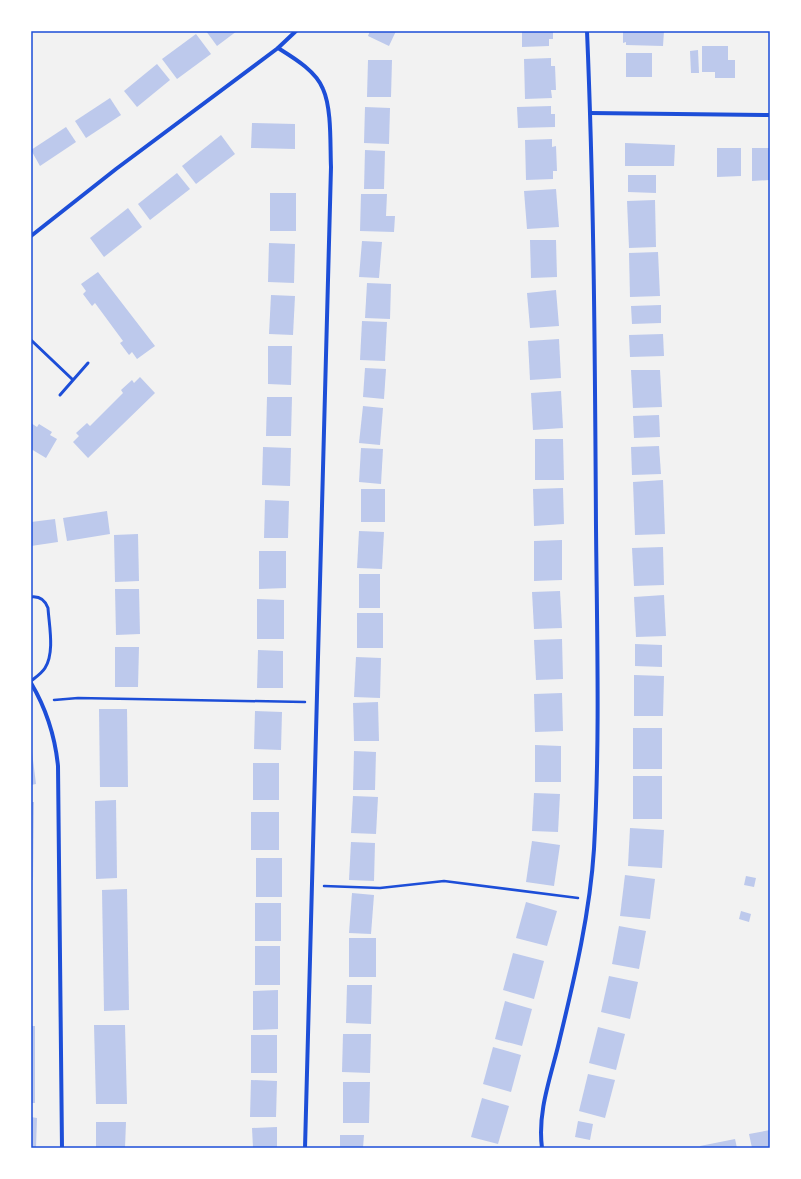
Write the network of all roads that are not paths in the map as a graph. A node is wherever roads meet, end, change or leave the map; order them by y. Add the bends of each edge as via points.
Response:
1 (296, 31) edge
2 (587, 31) edge
3 (278, 48) junction
4 (590, 113) junction
5 (770, 115) edge
6 (31, 236) edge
7 (31, 340) edge
8 (88, 364) dead end
9 (72, 379) junction
10 (60, 395) dead end
11 (31, 597) edge
12 (31, 682) edge
13 (62, 1148) edge
14 (306, 1148) edge
15 (542, 1148) edge

1 - 3 street
2 - 4 street
3 - 6 street
3 - 14 street via 305,66 323,89 329,121 331,167
4 - 5 street
4 - 15 street via 598,761 594,853 583,933 542,1110
7 - 9 lane
8 - 9 lane
9 - 10 lane
11 - 12 lane via 40,598 48,608 50,647 44,670
12 - 13 street via 52,728 58,766

